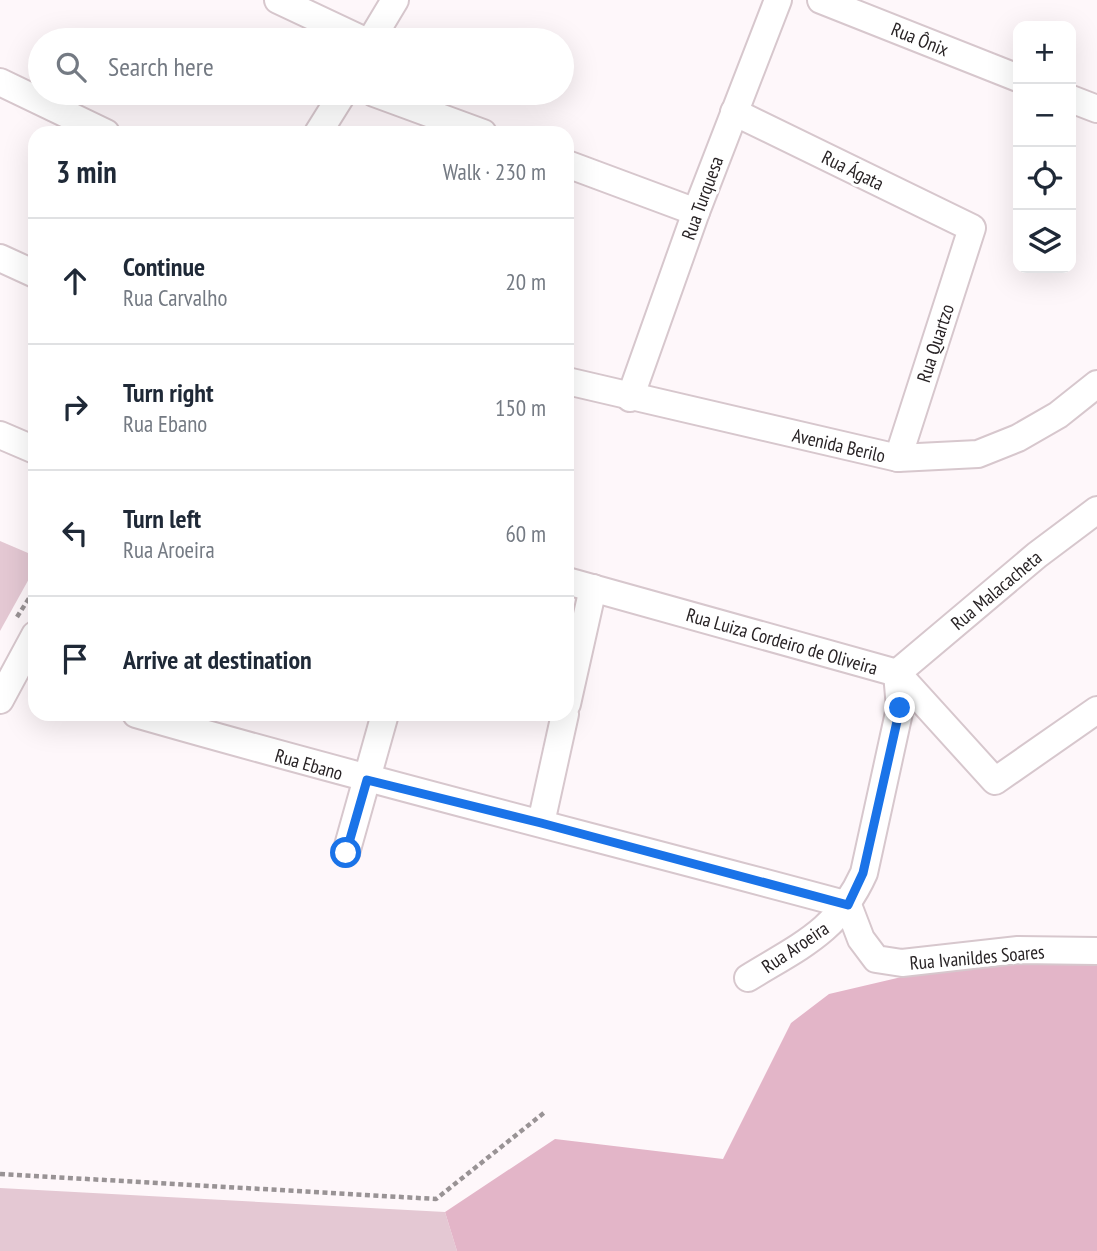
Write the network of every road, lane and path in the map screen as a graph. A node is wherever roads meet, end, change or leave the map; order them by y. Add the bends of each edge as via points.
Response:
1 (278, 0) edge
2 (395, 0) edge
3 (778, 0) edge
4 (821, 0) edge
5 (338, 28) edge
6 (378, 28) edge
7 (1013, 76) edge
8 (0, 82) edge
9 (28, 95) edge
10 (1076, 101) edge
11 (48, 105) edge
12 (336, 105) edge
13 (407, 105) edge
14 (1097, 109) edge
15 (734, 112) junction
16 (91, 126) edge
17 (322, 126) edge
18 (464, 126) edge
19 (574, 167) edge
20 (696, 212) junction
21 (972, 228) joint
22 (0, 258) edge
23 (28, 271) edge
24 (574, 383) edge
25 (1097, 384) edge
26 (631, 398) junction
27 (0, 435) edge
28 (28, 447) edge
29 (898, 458) junction
30 (1097, 510) edge
31 (574, 583) edge
32 (593, 588) junction
33 (28, 655) edge
34 (574, 673) edge
35 (897, 673) junction
36 (16, 688) edge
37 (1097, 710) edge
38 (186, 721) edge
39 (383, 721) edge
40 (563, 721) edge
41 (207, 724) edge
42 (367, 780) junction
43 (541, 823) junction
44 (346, 853) dead end
45 (848, 905) junction
46 (1097, 951) edge
47 (748, 978) dead end
48 (545, 1112) dead end
49 (0, 1174) edge

1 - 5 street
2 - 6 street
3 - 15 street, Rua Turquesa
4 - 7 street, Rua Ônix
8 - 9 street
10 - 14 street
11 - 16 street
12 - 17 street
13 - 18 street
15 - 20 street, Rua Turquesa
15 - 21 street, Rua Ágata
19 - 20 street
20 - 26 street, Rua Turquesa
21 - 29 street, Rua Quartzo
22 - 23 street
24 - 26 street, Avenida Berilo
25 - 29 street, Avenida Berilo via 1058,415 978,454
26 - 29 street, Avenida Berilo
27 - 28 street
30 - 35 street, Rua Malacacheta
31 - 32 street, Rua Luiza Cordeiro de Oliveira
32 - 34 street
32 - 35 street, Rua Luiza Cordeiro de Oliveira
33 - 36 street
35 - 37 street, Rua Luiza Cordeiro de Oliveira via 995,781
35 - 45 street, Rua Aroeira via 900,708 863,873
38 - 41 street, Rua Ebano
39 - 42 street
40 - 43 street
41 - 42 street, Rua Ebano
42 - 43 street, Rua Ebano
42 - 44 street
43 - 45 street, Rua Ebano
45 - 46 street, Rua Ivanildes Soares via 861,939 876,959 902,963 1018,950
45 - 47 street, Rua Aroeira via 821,933
48 - 49 path via 436,1199

